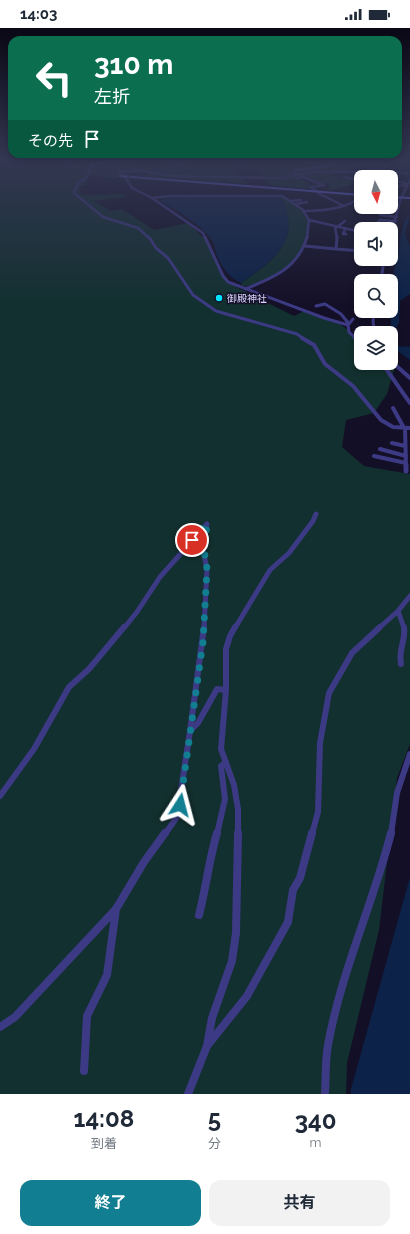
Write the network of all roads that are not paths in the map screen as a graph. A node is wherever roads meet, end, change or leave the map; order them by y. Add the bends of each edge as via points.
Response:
1 (93, 208) edge
2 (168, 208) edge
3 (300, 208) edge
4 (331, 208) edge
5 (399, 208) edge
6 (304, 211) junction
7 (380, 215) dead end
8 (397, 217) junction
9 (309, 220) junction
10 (345, 221) dead end
11 (396, 221) joint
12 (378, 222) dead end
13 (336, 227) junction
14 (345, 229) junction
15 (354, 231) edge
16 (346, 234) dead end
17 (305, 246) junction
18 (336, 249) junction
19 (354, 250) edge
20 (245, 289) junction
21 (316, 306) dead end
22 (353, 319) dead end
23 (348, 325) junction
24 (354, 338) edge
25 (398, 368) edge
26 (387, 370) edge
27 (410, 378) edge
28 (410, 403) edge
29 (392, 408) dead end
30 (404, 428) junction
31 (410, 428) edge
32 (392, 442) dead end
33 (405, 446) junction
34 (380, 449) dead end
35 (374, 456) dead end
36 (406, 456) junction
37 (406, 463) junction
38 (406, 471) dead end
39 (316, 514) dead end
40 (410, 596) edge
41 (398, 611) junction
42 (401, 664) dead end
43 (226, 690) junction
44 (190, 731) junction
45 (410, 754) edge
46 (226, 762) junction
47 (0, 796) edge
48 (116, 909) junction
49 (199, 915) dead end
50 (0, 1027) edge
51 (208, 1046) junction
52 (84, 1071) dead end
53 (188, 1094) edge
54 (325, 1094) edge

1 - 30 street via 103,217 138,228 148,236 156,248 168,258 193,295 216,311 297,334 314,345 325,364 363,397 381,420 393,427
2 - 20 street via 206,237 211,254 225,279
3 - 6 street
4 - 6 street
5 - 8 street
6 - 9 street
7 - 8 street
8 - 11 street
9 - 13 street
9 - 17 street via 310,232
10 - 13 street
11 - 12 street
13 - 14 street
13 - 18 street
14 - 15 street
14 - 16 street via 343,234
17 - 18 street
17 - 20 street via 290,268
18 - 19 street
20 - 23 street
21 - 23 street via 325,304 341,314
22 - 23 street
23 - 24 street via 349,333
25 - 27 street
26 - 28 street
29 - 30 street
30 - 31 street
30 - 33 street
32 - 33 street
33 - 36 street
34 - 36 street
35 - 37 street
36 - 37 street
37 - 38 street
39 - 43 street via 288,554 270,570 230,636 226,650
40 - 41 street
41 - 42 street via 405,638 399,652
41 - 51 street via 352,654 329,693 320,743 318,812 305,864 294,890 288,922 248,996
43 - 44 street via 217,689 198,723
43 - 46 street via 221,749
44 - 47 street via 203,642 207,569 204,550 207,524 160,577 137,612 114,640 68,687 34,749
44 - 48 street via 177,817 144,862
45 - 54 street via 397,792 391,834 381,872 346,974 328,1046
46 - 49 street via 221,766 225,799 222,818 210,856
46 - 51 street via 234,784 238,809 236,933 232,962 212,1018
48 - 50 street via 15,1017
48 - 52 street via 107,975 87,1016
51 - 53 street

